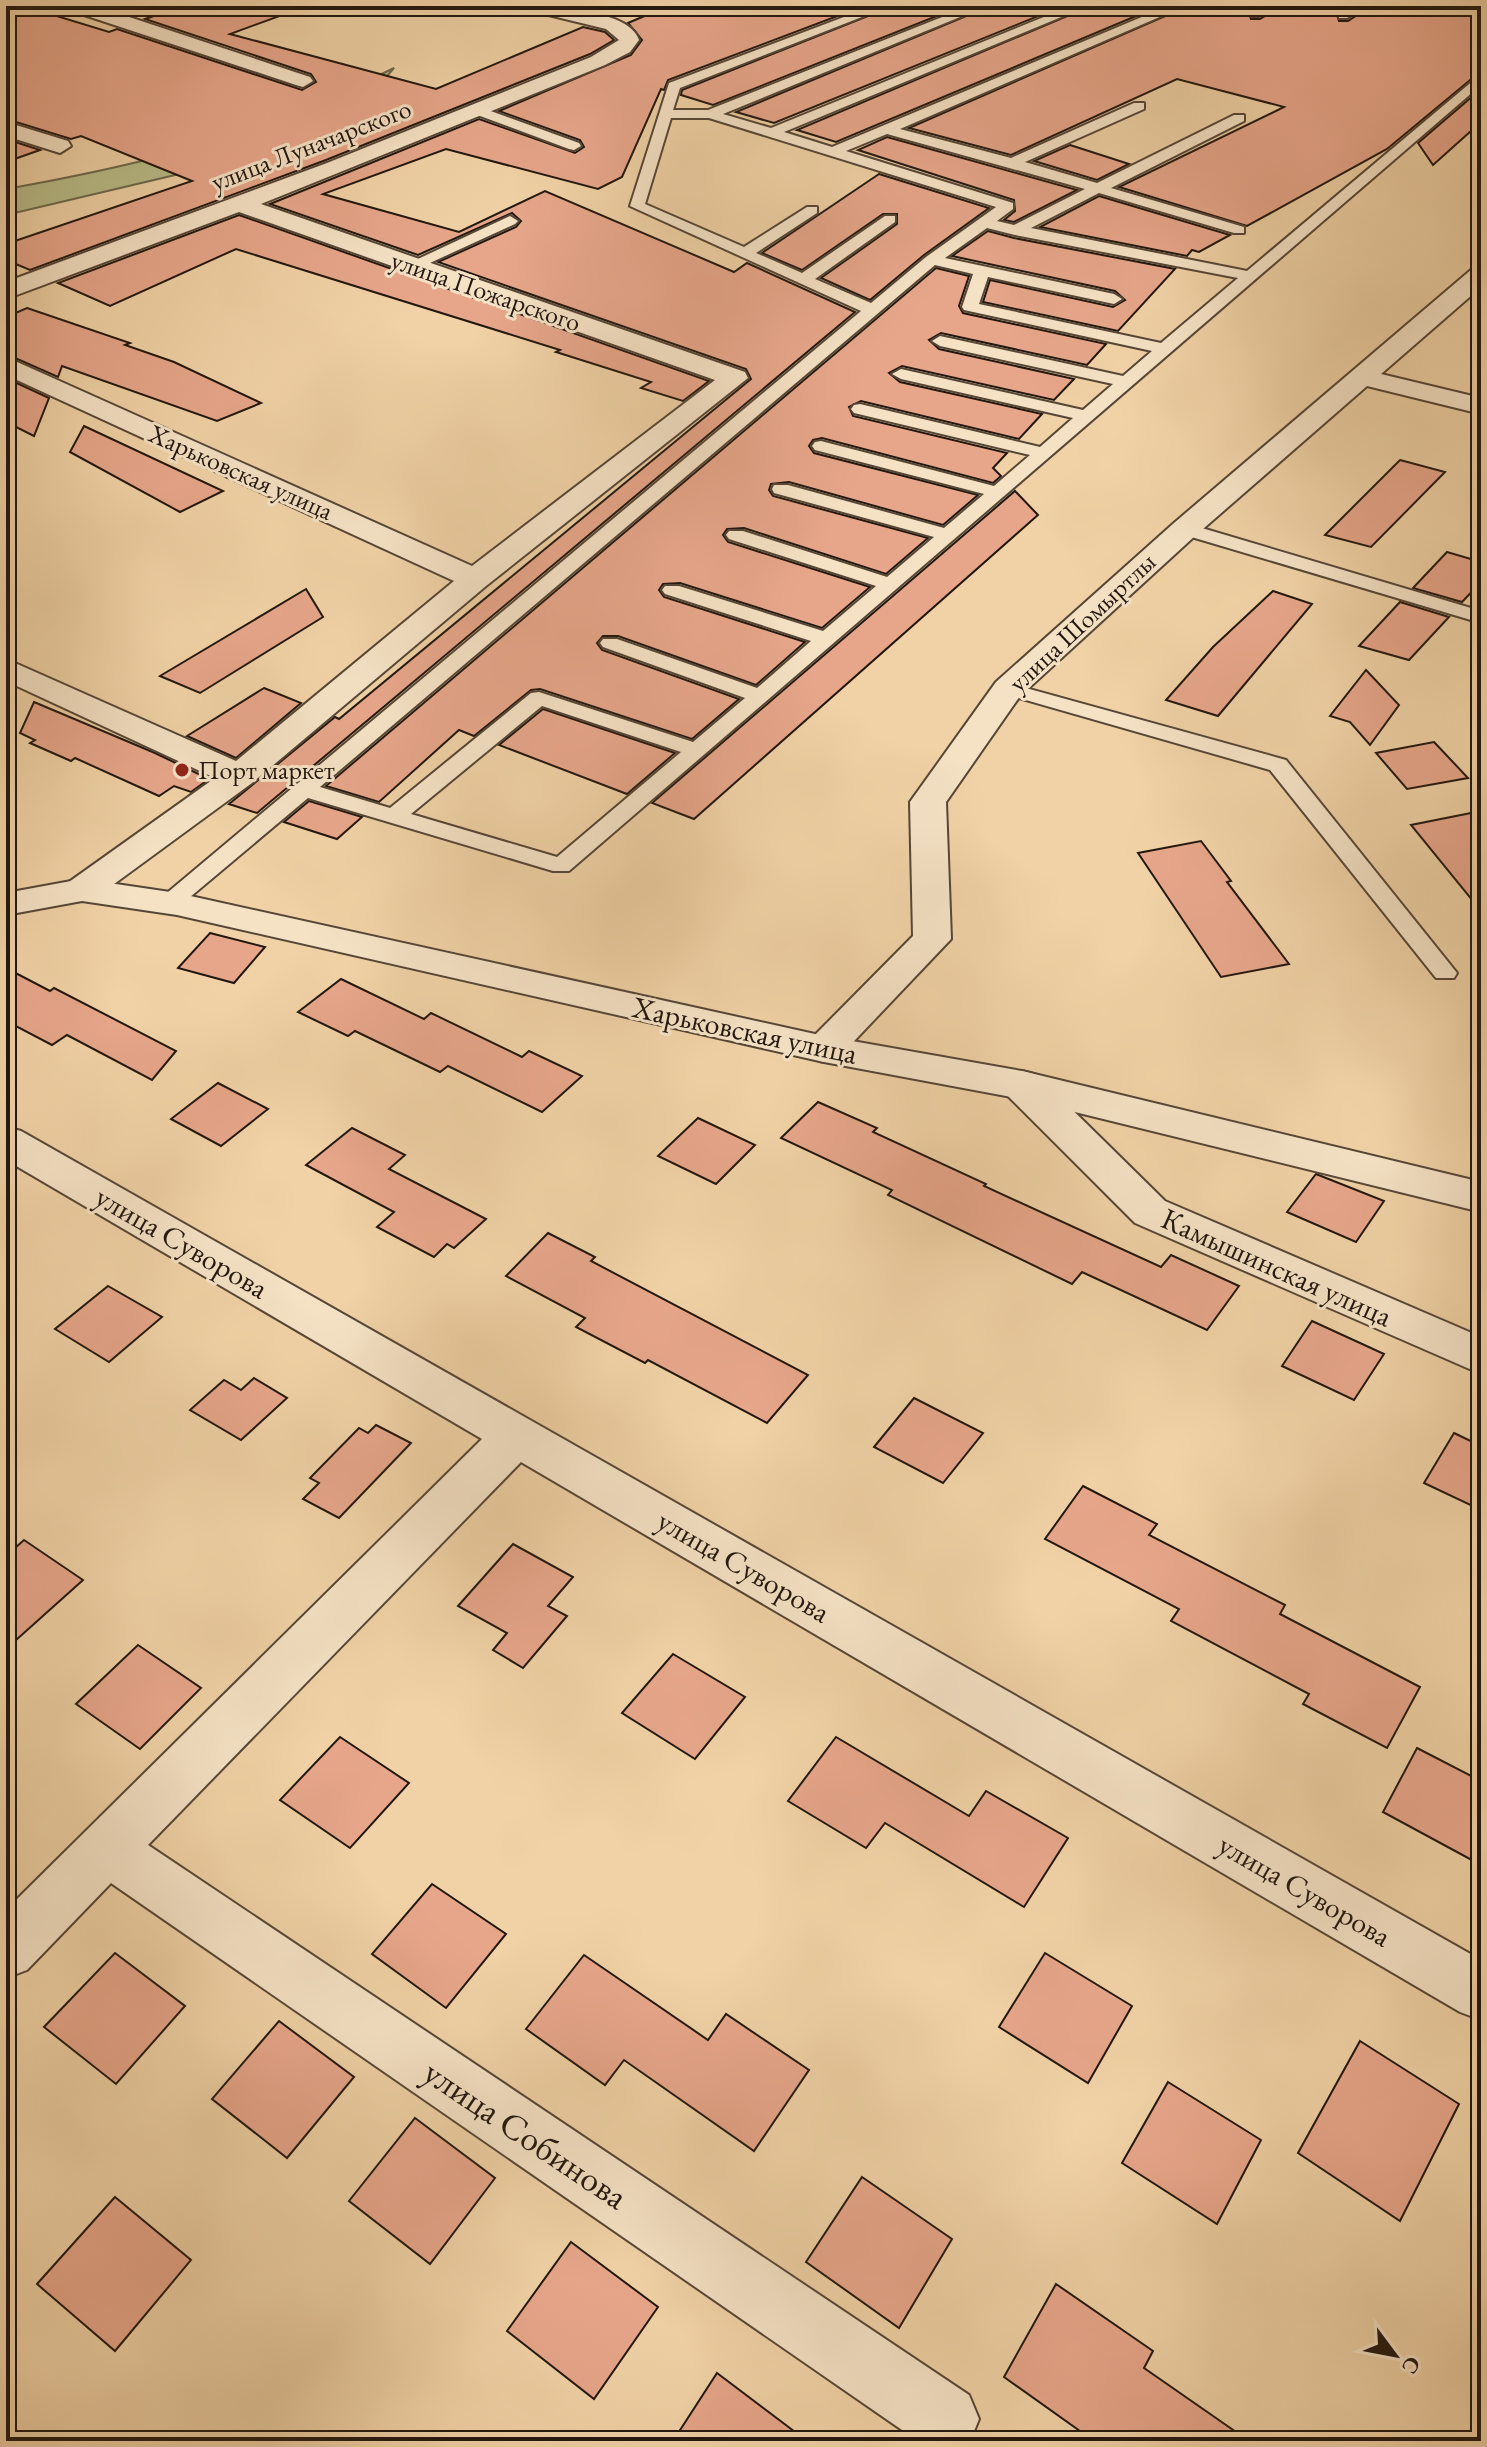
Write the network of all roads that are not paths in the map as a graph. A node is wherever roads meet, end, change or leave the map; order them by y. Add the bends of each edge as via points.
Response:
1 (76, 6) edge
2 (535, 6) edge
3 (884, 6) edge
4 (981, 6) edge
5 (1082, 6) edge
6 (1179, 6) edge
7 (1272, 6) edge
8 (1362, 6) edge
9 (1255, 13) dead end
10 (1343, 15) dead end
11 (1481, 78) edge
12 (303, 81) dead end
13 (1139, 106) dead end
14 (477, 110) junction
15 (665, 114) junction
16 (710, 114) junction
17 (1239, 118) dead end
18 (6, 129) edge
19 (885, 129) junction
20 (771, 133) junction
21 (60, 146) dead end
22 (574, 146) dead end
23 (832, 152) junction
24 (1012, 163) junction
25 (1098, 188) junction
26 (236, 203) junction
27 (812, 210) dead end
28 (890, 219) dead end
29 (510, 221) dead end
30 (983, 223) junction
31 (1015, 230) junction
32 (1239, 230) dead end
33 (744, 254) junction
34 (932, 260) junction
35 (413, 265) junction
36 (982, 271) junction
37 (1481, 274) edge
38 (1250, 276) junction
39 (803, 280) junction
40 (6, 291) edge
41 (1114, 299) dead end
42 (872, 310) junction
43 (940, 341) dead end
44 (1164, 349) junction
45 (6, 365) edge
46 (901, 374) dead end
47 (1361, 377) junction
48 (1126, 382) junction
49 (1481, 406) edge
50 (860, 409) dead end
51 (1087, 416) junction
52 (821, 446) dead end
53 (1044, 453) junction
54 (781, 489) dead end
55 (997, 492) junction
56 (1185, 529) junction
57 (736, 535) dead end
58 (948, 535) junction
59 (475, 579) junction
60 (890, 584) junction
61 (672, 590) dead end
62 (1481, 617) edge
63 (826, 639) junction
64 (610, 643) dead end
65 (6, 669) edge
66 (1008, 689) junction
67 (760, 696) junction
68 (696, 750) junction
69 (240, 776) junction
70 (306, 790) junction
71 (394, 816) junction
72 (82, 890) junction
73 (169, 903) junction
74 (6, 904) edge
75 (1445, 973) dead end
76 (824, 1049) junction
77 (1022, 1085) junction
78 (6, 1141) edge
79 (1481, 1197) edge
80 (1481, 1356) edge
81 (517, 1435) junction
82 (107, 1849) junction
83 (6, 1950) edge
84 (1481, 1992) edge
85 (945, 2419) dead end

1 - 12 street
2 - 14 street, улица Луначарского via 613,25 629,40 598,61
3 - 15 lane via 674,86
4 - 16 lane
5 - 20 lane
6 - 19 lane
7 - 9 lane
8 - 10 lane
11 - 38 lane
13 - 24 lane
14 - 22 lane
14 - 26 street, улица Луначарского
15 - 16 lane
15 - 33 lane via 637,206
16 - 20 lane
17 - 25 lane
18 - 21 street
19 - 23 lane
19 - 24 lane
20 - 23 lane
23 - 30 lane via 1008,206
24 - 25 lane
25 - 31 lane
25 - 32 lane
26 - 35 street, улица Пожарского
26 - 40 street, улица Луначарского
27 - 33 lane
28 - 39 lane
29 - 35 lane
30 - 31 lane
30 - 34 lane
31 - 38 lane
33 - 39 lane
34 - 36 lane
34 - 42 lane
35 - 59 street, улица Пожарского via 735,378
36 - 41 lane
36 - 44 lane via 970,307
37 - 47 street, улица Шомыртлы
38 - 44 lane
39 - 42 lane
42 - 70 lane
43 - 48 lane
44 - 48 lane
45 - 59 street, Харьковская улица
46 - 51 lane
47 - 49 street
47 - 56 street, улица Шомыртлы
48 - 51 lane
50 - 53 lane
51 - 53 lane
52 - 55 lane
53 - 55 lane
54 - 58 lane
55 - 58 lane
56 - 62 lane
56 - 66 street, улица Шомыртлы
57 - 60 lane
58 - 60 lane
59 - 69 street
60 - 63 lane
61 - 63 lane
63 - 67 lane
64 - 67 lane
65 - 69 street
66 - 75 lane via 1278,765
66 - 76 street, улица Шомыртлы via 928,802 932,939
67 - 68 lane
68 - 71 lane via 561,866
68 - 71 lane via 539,698
69 - 72 street
70 - 71 lane
70 - 73 lane
72 - 73 street, Харьковская улица
72 - 74 street, Харьковская улица
73 - 76 street, Харьковская улица
76 - 77 street, Харьковская улица
77 - 79 street, Харьковская улица
77 - 80 street, Камышинская улица via 1150,1212
78 - 81 street, улица Суворова
81 - 82 street
81 - 84 street, улица Суворова
82 - 83 street
82 - 85 street, улица Собинова

